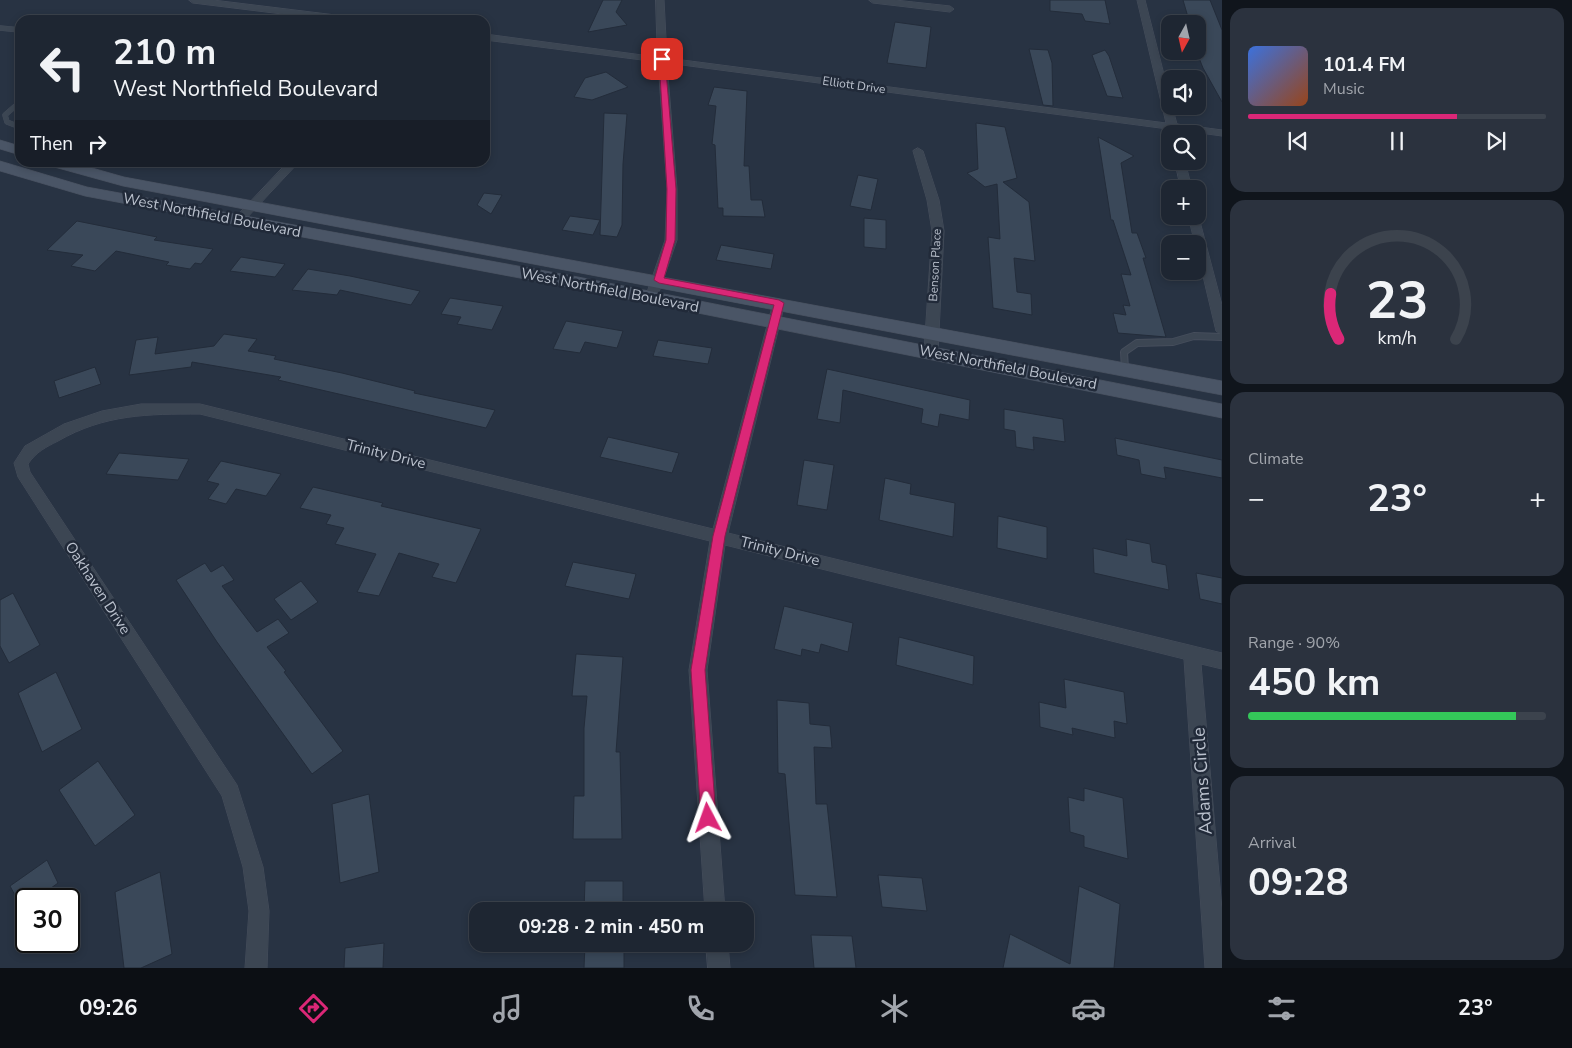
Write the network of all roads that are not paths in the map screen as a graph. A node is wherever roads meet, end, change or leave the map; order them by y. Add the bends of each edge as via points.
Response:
1 (193, 0) edge
2 (660, 0) edge
3 (873, 0) edge
4 (1141, 0) edge
5 (266, 9) junction
6 (950, 9) dead end
7 (259, 15) edge
8 (313, 15) edge
9 (0, 28) edge
10 (15, 30) edge
11 (490, 38) edge
12 (662, 59) junction
13 (15, 107) edge
14 (15, 125) edge
15 (1172, 125) edge
16 (1161, 128) edge
17 (1206, 132) edge
18 (1222, 133) edge
19 (0, 144) edge
20 (15, 149) edge
21 (918, 151) dead end
22 (0, 166) edge
23 (81, 167) edge
24 (289, 167) edge
25 (254, 205) junction
26 (239, 220) junction
27 (1196, 225) edge
28 (659, 280) junction
29 (651, 298) junction
30 (779, 303) junction
31 (774, 321) junction
32 (931, 331) junction
33 (1222, 331) edge
34 (1222, 337) edge
35 (931, 352) junction
36 (1125, 369) junction
37 (1222, 388) edge
38 (1222, 411) edge
39 (279, 428) joint
40 (719, 536) junction
41 (1192, 655) junction
42 (1222, 661) edge
43 (714, 902) edge
44 (718, 952) edge
45 (256, 968) edge
46 (719, 968) edge
47 (1216, 968) edge

1 - 5 street
2 - 12 street
3 - 6 street
4 - 15 street
5 - 7 street
5 - 8 street
9 - 10 lane
11 - 12 street, Elliott Drive
12 - 16 street, Elliott Drive
12 - 28 street via 672,189 671,240
13 - 14 lane via 5,116 7,122
17 - 18 street, Elliott Drive
19 - 20 main road
21 - 32 street, Benson Place via 933,200 938,231
22 - 26 main road, West Northfield Boulevard via 85,191
23 - 25 main road, West Northfield Boulevard via 123,181
24 - 25 street
25 - 26 street
25 - 28 main road, West Northfield Boulevard
26 - 29 main road, West Northfield Boulevard
27 - 33 street
28 - 29 street
28 - 30 main road, West Northfield Boulevard
29 - 31 main road, West Northfield Boulevard
30 - 31 street
30 - 32 main road, West Northfield Boulevard
31 - 35 main road, West Northfield Boulevard
31 - 40 street
32 - 35 street, Benson Place
32 - 36 main road, West Northfield Boulevard
34 - 36 lane via 1194,336 1173,342 1137,343 1124,352
35 - 38 main road, West Northfield Boulevard
36 - 37 main road, West Northfield Boulevard
39 - 40 street, Trinity Drive
39 - 45 street, Oakhaven Drive via 200,409 141,409 107,415 69,428 30,450 21,463 23,473 230,792 253,867 259,911
40 - 41 street, Trinity Drive
40 - 43 street via 698,670
41 - 42 street, Trinity Drive
41 - 47 street, Adams Circle
44 - 46 street

